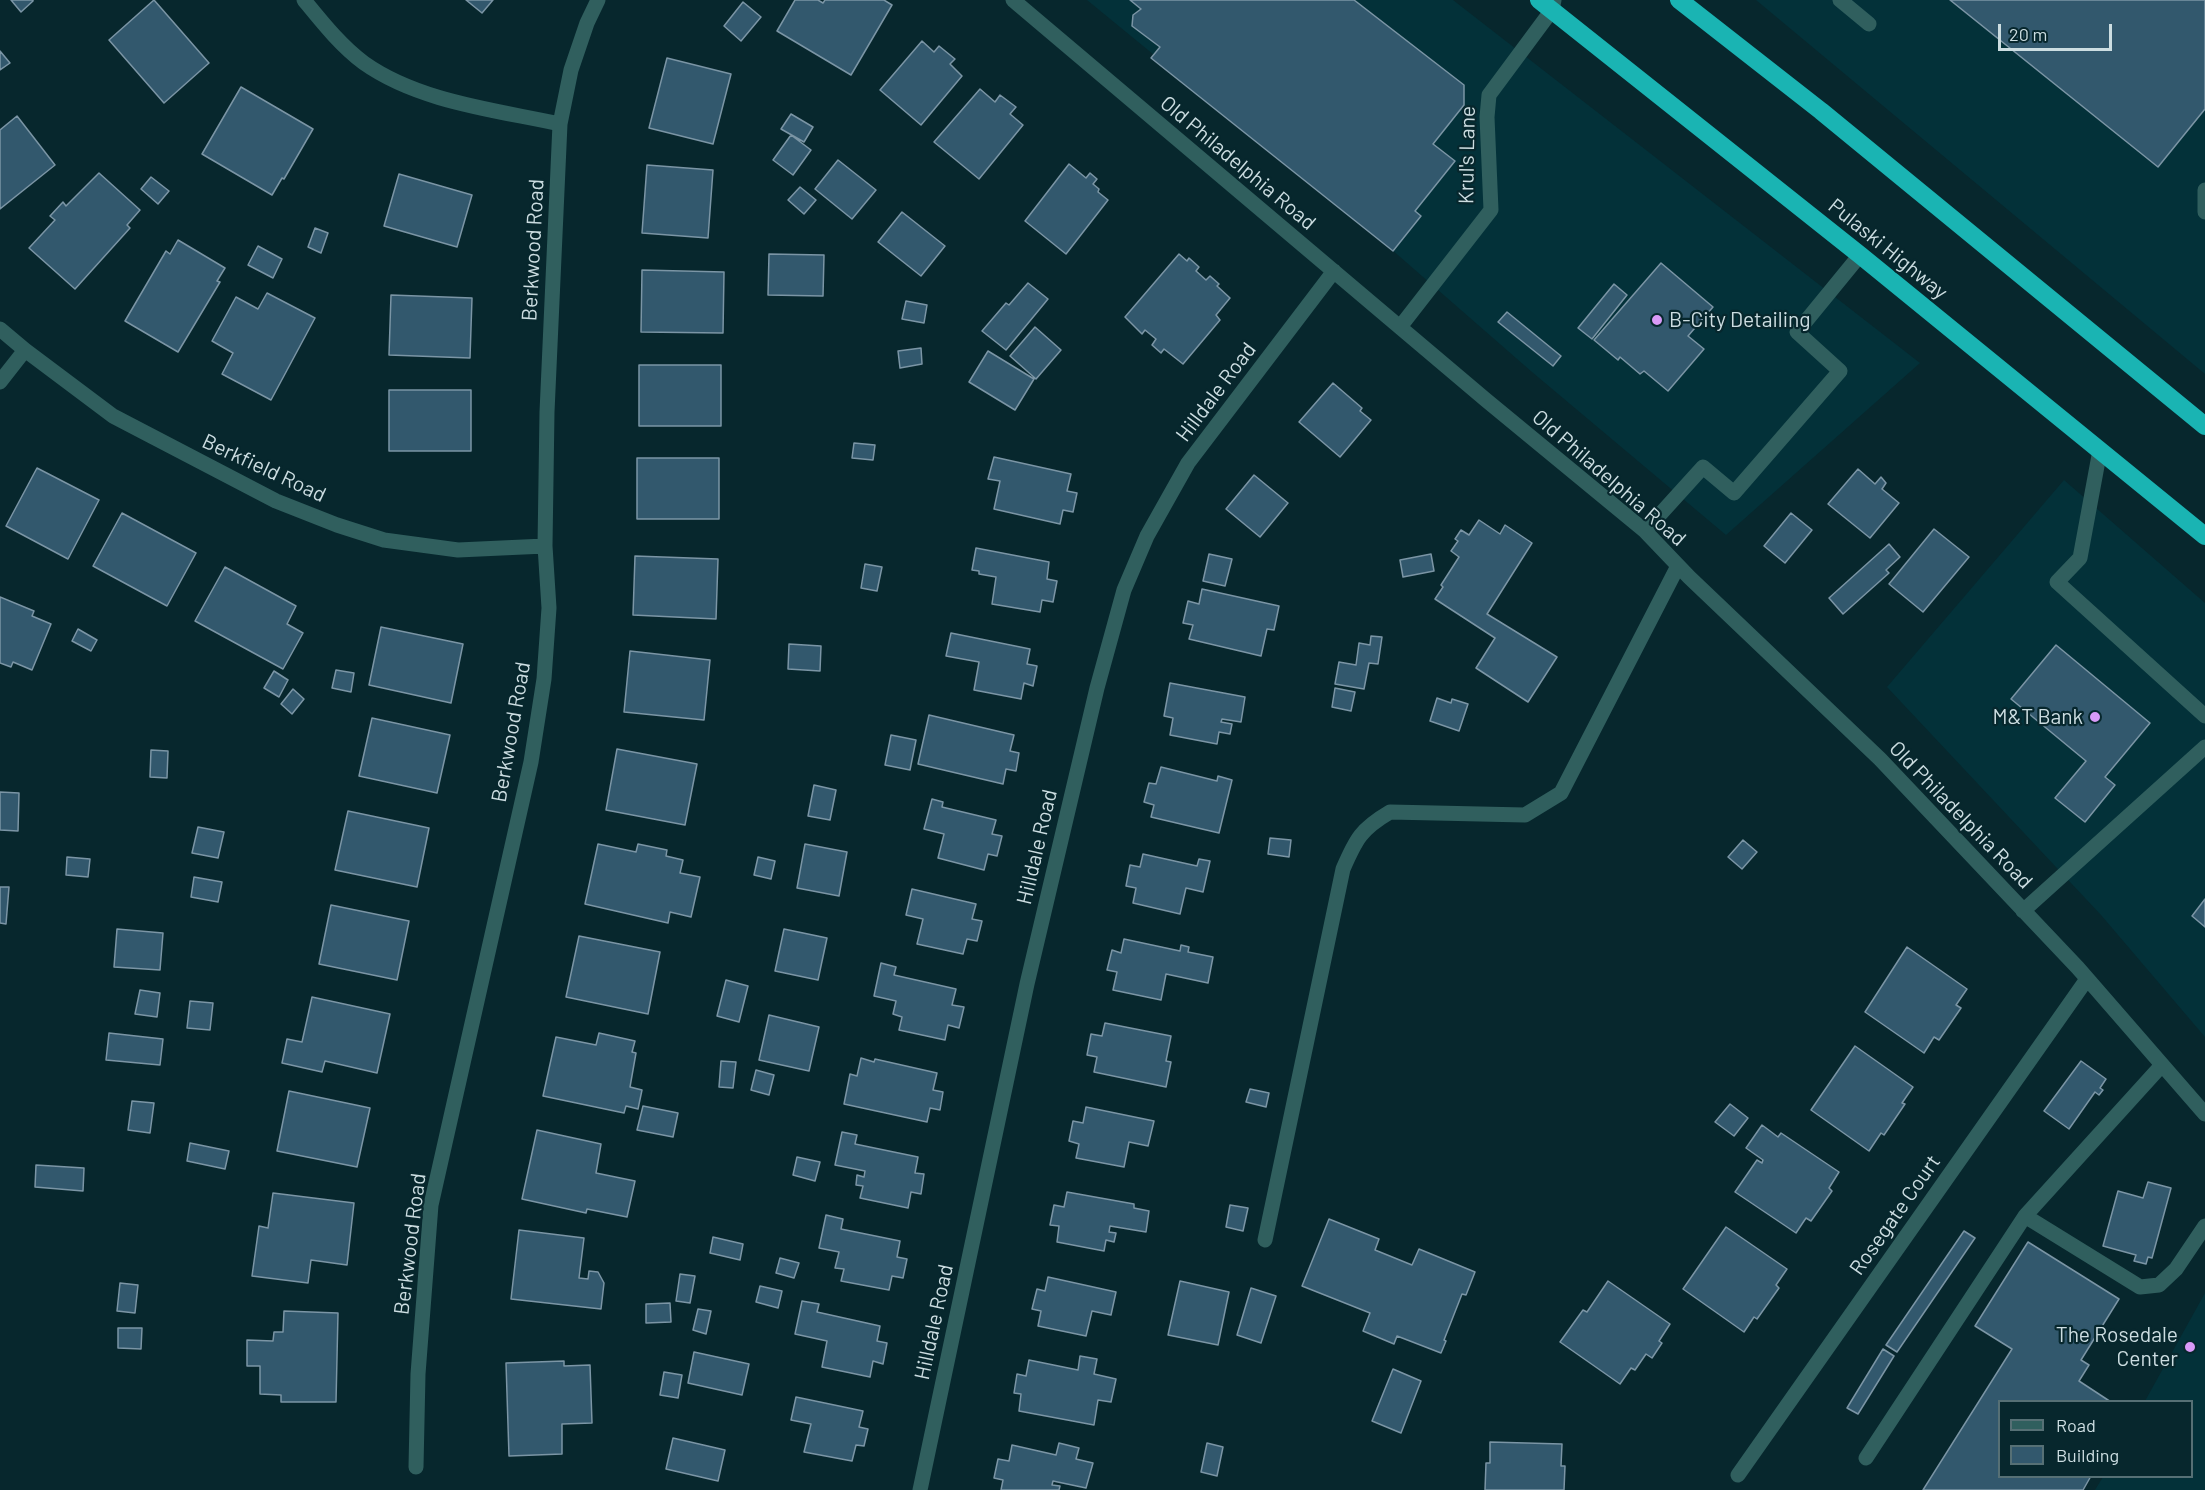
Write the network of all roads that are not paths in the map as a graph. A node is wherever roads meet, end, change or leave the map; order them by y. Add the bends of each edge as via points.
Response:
1 (304, 0) edge
2 (598, 0) edge
3 (1012, 0) edge
4 (1679, 0) edge
5 (1840, 0) edge
6 (1548, 3) edge
7 (1869, 24) dead end
8 (560, 124) junction
9 (2205, 190) edge
10 (2205, 212) edge
11 (1860, 255) junction
12 (1334, 271) junction
13 (1400, 327) junction
14 (0, 328) edge
15 (25, 350) junction
16 (0, 382) edge
17 (2205, 426) edge
18 (2100, 450) junction
19 (1645, 531) junction
20 (2205, 536) edge
21 (545, 546) junction
22 (1678, 566) junction
23 (2205, 716) edge
24 (2205, 747) edge
25 (2023, 911) junction
26 (2087, 979) junction
27 (2162, 1065) junction
28 (2205, 1114) edge
29 (2025, 1216) junction
30 (2205, 1226) edge
31 (1265, 1240) dead end
32 (1866, 1458) dead end
33 (416, 1467) dead end
34 (1738, 1475) dead end
35 (920, 1490) edge

1 - 8 street via 364,63 405,86
2 - 8 street, Berkwood Road via 571,70
3 - 12 street, Old Philadelphia Road
4 - 17 highway via 1821,111
5 - 7 street
6 - 11 highway, Pulaski Highway
6 - 13 street, Krul's Lane via 1489,95 1491,210
8 - 21 street, Berkwood Road
9 - 10 street
11 - 18 highway, Pulaski Highway
11 - 19 street via 1797,332 1840,371 1734,493 1702,467
12 - 13 street, Old Philadelphia Road
12 - 35 street, Hilldale Road via 1188,463 1147,536 1124,590 1027,984
13 - 19 street, Old Philadelphia Road
14 - 15 street, Berkfield Road
15 - 16 street
15 - 21 street, Berkfield Road via 113,416 276,501 337,525 384,540 458,550
18 - 20 highway, Pulaski Highway
18 - 23 street via 2080,558 2057,582
19 - 22 street, Old Philadelphia Road
21 - 33 street, Berkwood Road via 548,620 544,679 531,762 431,1205 418,1374
22 - 25 street, Old Philadelphia Road via 1880,759
22 - 31 street via 1560,793 1525,815 1390,812 1372,822 1355,840 1343,869
24 - 25 street
25 - 26 street, Old Philadelphia Road
26 - 27 street, Old Philadelphia Road
26 - 34 street, Rosegate Court
27 - 28 street, Old Philadelphia Road
27 - 29 street
29 - 30 street via 2140,1287 2159,1285 2176,1269
29 - 32 street

